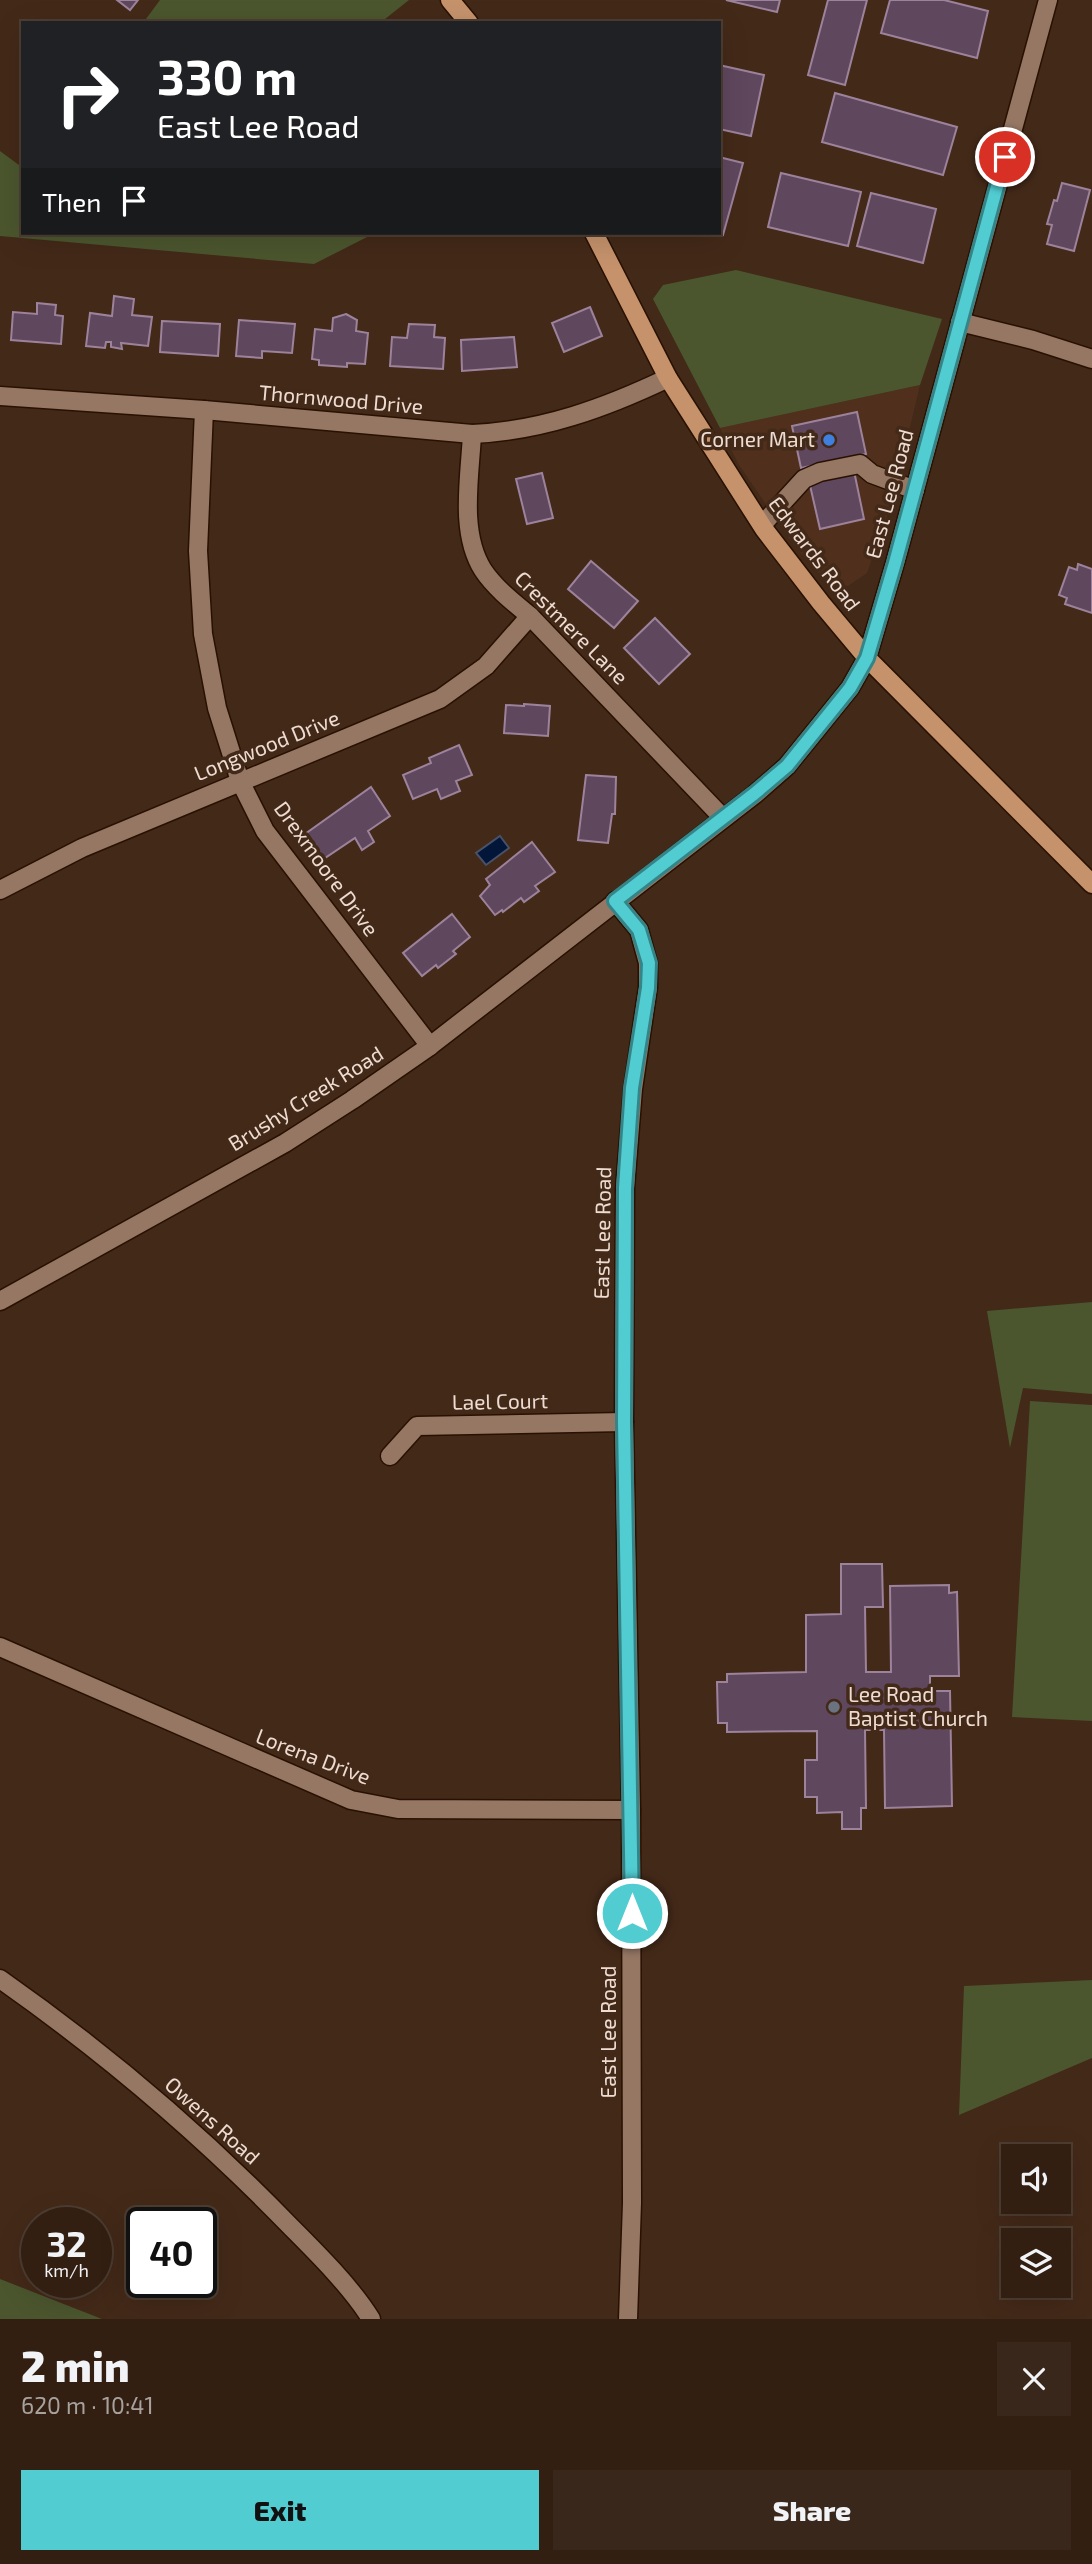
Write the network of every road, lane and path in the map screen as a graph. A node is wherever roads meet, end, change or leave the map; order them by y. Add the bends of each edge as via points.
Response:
1 (450, 0) edge
2 (1048, 0) edge
3 (467, 21) edge
4 (595, 235) edge
5 (960, 322) junction
6 (1092, 359) edge
7 (668, 378) junction
8 (0, 396) edge
9 (204, 410) junction
10 (472, 434) junction
11 (915, 490) junction
12 (762, 525) junction
13 (530, 616) junction
14 (867, 658) junction
15 (240, 781) junction
16 (723, 818) junction
17 (1092, 884) edge
18 (0, 890) edge
19 (615, 901) junction
20 (430, 1046) junction
21 (0, 1301) edge
22 (624, 1422) junction
23 (390, 1457) dead end
24 (0, 1647) edge
25 (631, 1810) junction
26 (0, 1979) edge
27 (371, 2319) edge
28 (628, 2319) edge

1 - 3 main road
2 - 5 street, East Lee Road
4 - 7 main road, Edwards Road
5 - 6 street
5 - 11 street, East Lee Road
7 - 10 street, Thornwood Drive via 560,422
7 - 12 main road, Edwards Road
8 - 9 street, Thornwood Drive
9 - 10 street, Thornwood Drive
9 - 15 street, Drexmoore Drive via 198,551 203,634 217,708
10 - 13 street, Crestmere Lane via 472,546 496,586
11 - 12 street via 872,474 860,464 820,472 804,479
11 - 14 street, East Lee Road
12 - 14 main road, Edwards Road
13 - 15 street, Longwood Drive via 486,666 440,699
13 - 16 street, Crestmere Lane
14 - 16 street, East Lee Road via 850,688 787,766
14 - 17 main road, Edwards Road
15 - 18 street, Longwood Drive via 82,848
15 - 20 street, Drexmoore Drive via 265,831
16 - 19 street, East Lee Road
19 - 20 street, Brushy Creek Road
19 - 22 street, East Lee Road via 639,930 649,963 627,1144
20 - 21 street, Brushy Creek Road via 285,1143
22 - 23 street, Lael Court via 417,1426
22 - 25 street, East Lee Road
24 - 25 street, Lorena Drive via 351,1800 398,1809
25 - 28 street, East Lee Road
26 - 27 street, Owens Road via 139,2085 244,2181 317,2254

